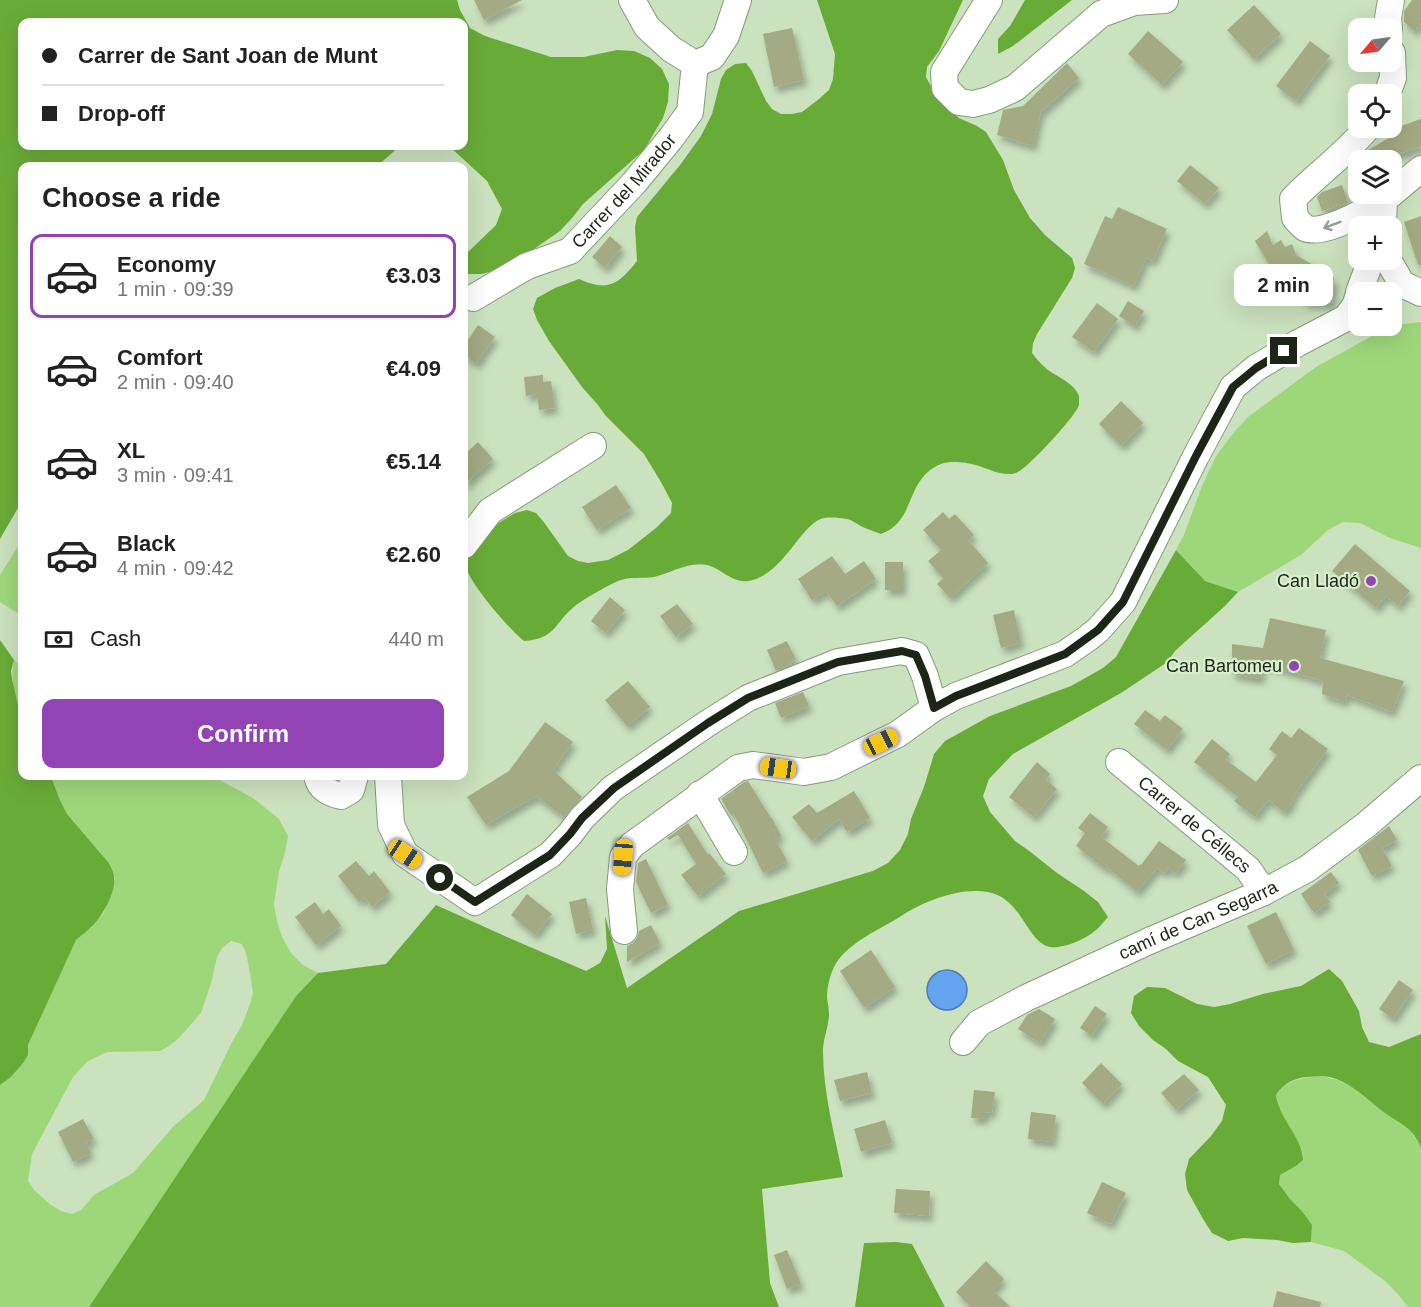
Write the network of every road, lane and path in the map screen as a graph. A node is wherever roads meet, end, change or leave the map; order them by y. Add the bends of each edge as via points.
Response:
1 (632, 0) edge
2 (738, 0) edge
3 (989, 0) edge
4 (1165, 0) edge
5 (1391, 0) edge
6 (1388, 18) edge
7 (695, 64) junction
8 (1358, 138) edge
9 (1421, 169) edge
10 (1402, 184) edge
11 (1375, 204) edge
12 (468, 301) edge
13 (1348, 315) edge
14 (593, 446) dead end
15 (468, 540) edge
16 (934, 708) junction
17 (1119, 762) dead end
18 (1421, 778) edge
19 (318, 780) edge
20 (354, 780) edge
21 (388, 780) edge
22 (700, 794) junction
23 (734, 852) dead end
24 (1264, 892) junction
25 (624, 932) dead end
26 (963, 1042) dead end

1 - 7 street via 647,27
2 - 7 street via 726,36 712,57
3 - 4 street via 944,72 945,88 959,102 973,104 1016,88 1101,14 1134,2
5 - 6 street
7 - 12 street, Carrer del Mirador via 690,112 634,183 570,251 527,266
11 -> 8 street via 1324,229 1306,228 1295,218 1293,199
9 - 10 street
13 - 16 street via 1256,368 1233,387 1123,602 1098,630 1065,654
14 - 15 street via 490,510
16 - 21 street via 916,655 902,651 838,662 748,698 614,788 550,855 475,902 405,854 391,825
16 - 22 street via 898,734 831,767 804,772 753,765 738,768
17 - 24 street, Carrer de Céllecs via 1248,869
18 - 24 street, camí de Can Segarra via 1307,869
19 - 20 street via 330,793 341,796 351,790
22 - 23 street
22 - 25 street via 632,844 623,857 620,889
24 - 26 street, camí de Can Segarra via 1026,998 979,1023

